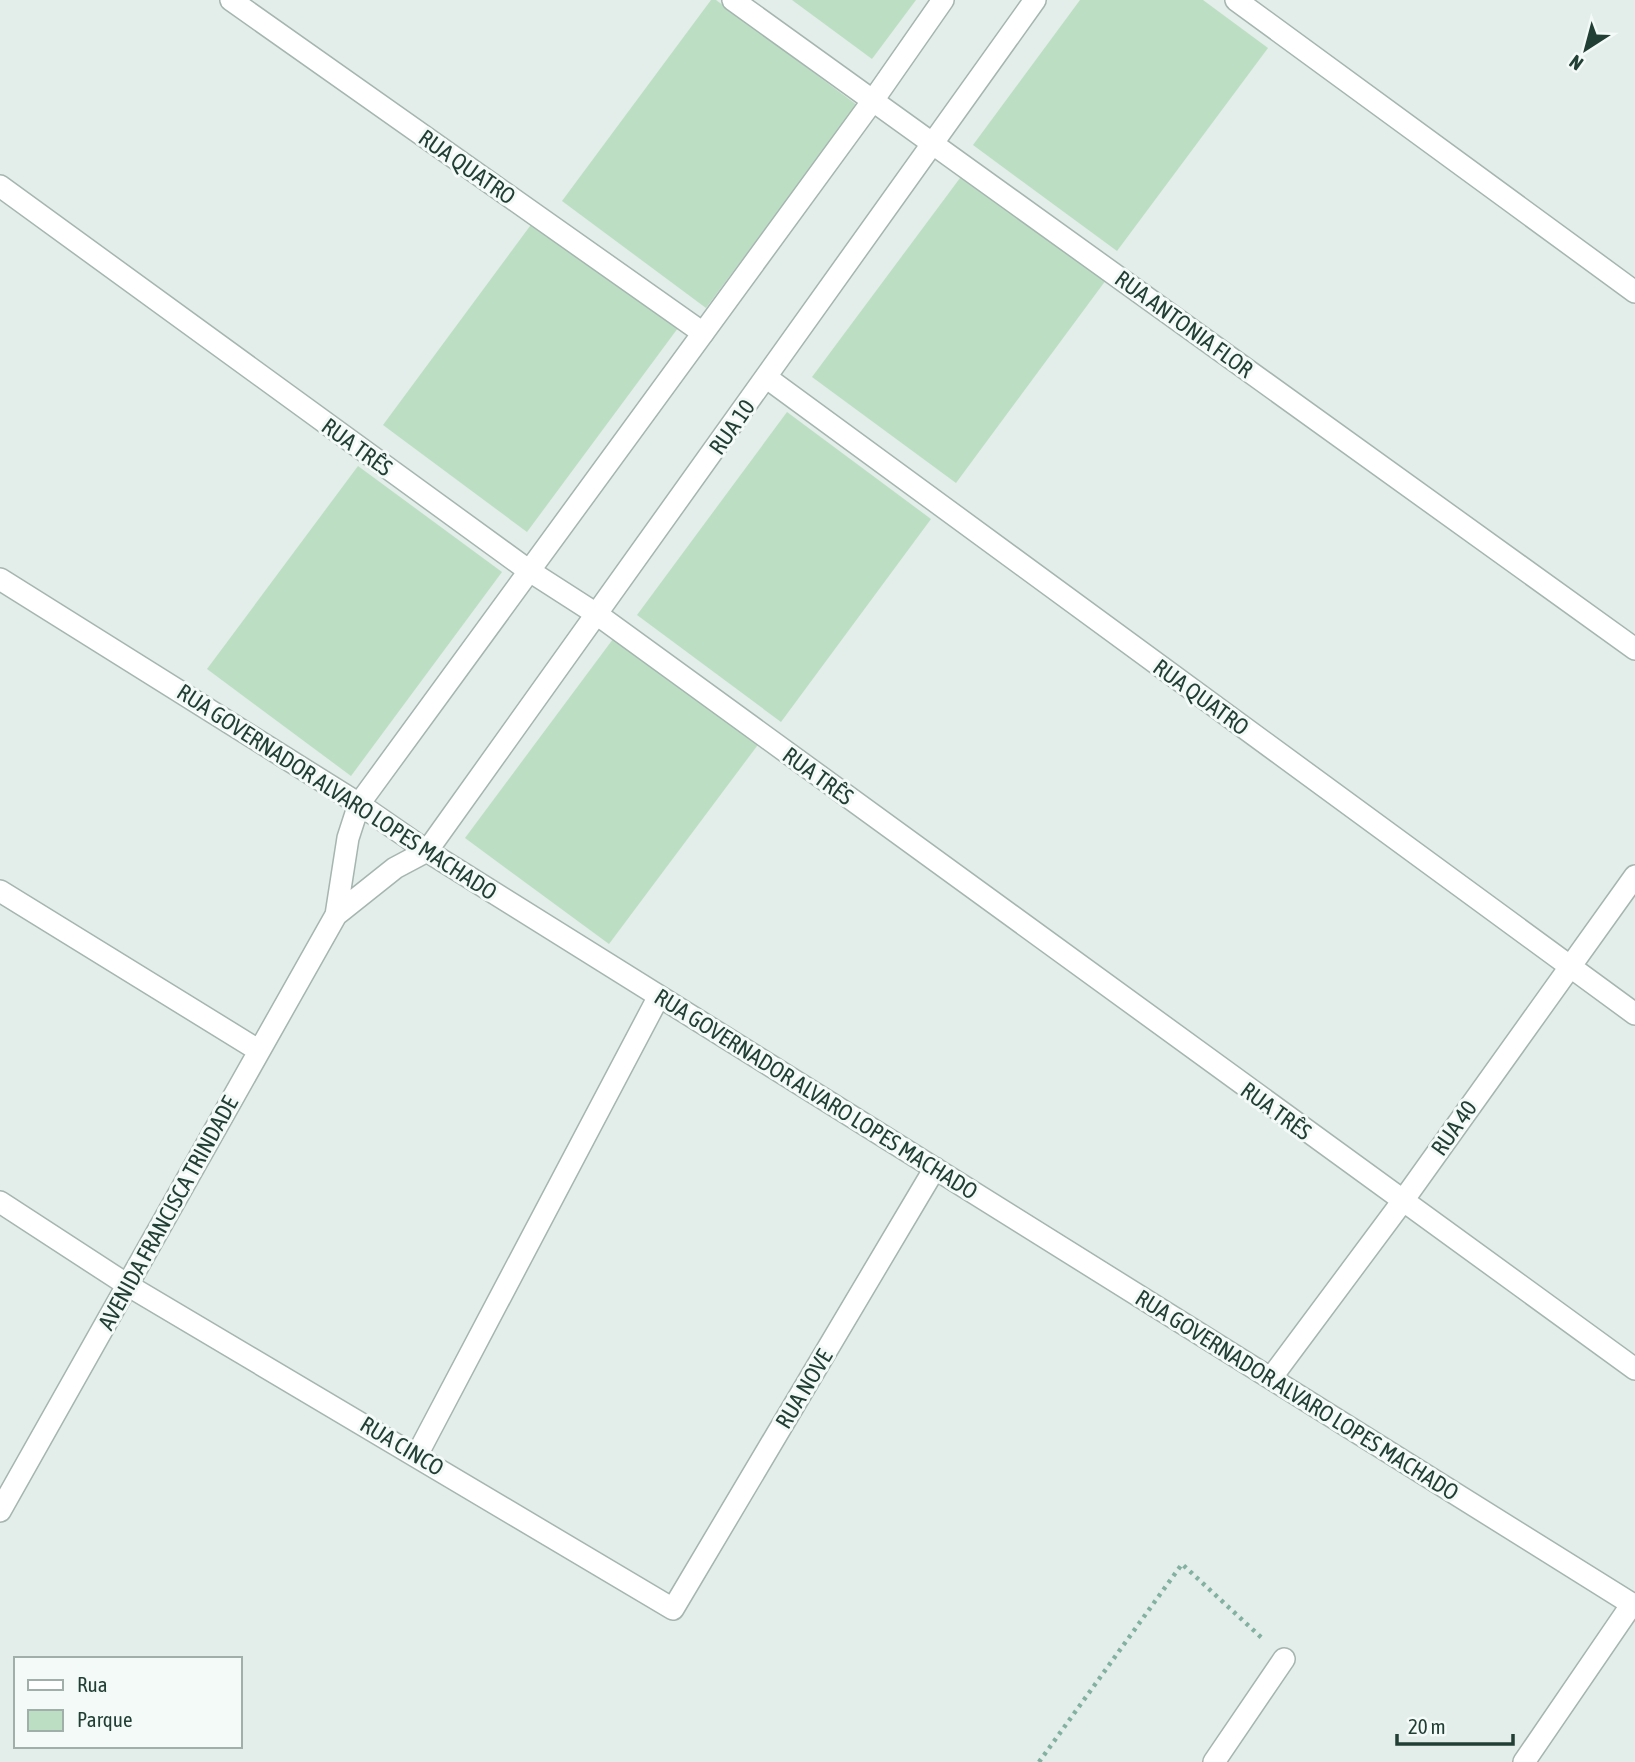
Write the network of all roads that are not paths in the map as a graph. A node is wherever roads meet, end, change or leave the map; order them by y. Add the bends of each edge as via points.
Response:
1 (231, 0) edge
2 (733, 0) edge
3 (943, 0) edge
4 (1035, 0) edge
5 (1236, 0) edge
6 (874, 99) junction
7 (934, 144) junction
8 (0, 186) edge
9 (1635, 292) edge
10 (704, 333) junction
11 (767, 378) junction
12 (528, 570) junction
13 (0, 579) edge
14 (598, 615) junction
15 (1635, 649) edge
16 (359, 804) junction
17 (427, 851) junction
18 (1635, 876) edge
19 (0, 891) edge
20 (336, 915) junction
21 (1568, 966) junction
22 (659, 996) junction
23 (1635, 1014) edge
24 (258, 1050) junction
25 (935, 1168) junction
26 (0, 1202) edge
27 (1402, 1202) junction
28 (129, 1286) junction
29 (1635, 1369) edge
30 (1271, 1378) junction
31 (417, 1455) junction
32 (6, 1486) edge
33 (0, 1511) edge
34 (1633, 1605) edge
35 (673, 1609) joint
36 (1284, 1659) road end
37 (1214, 1762) edge
38 (1524, 1762) edge

1 - 10 street, RUA QUATRO
2 - 6 street, RUA ANTONIA FLOR
3 - 6 street
4 - 7 street, RUA 10
5 - 9 street
6 - 7 street, RUA ANTONIA FLOR
6 - 10 street
7 - 11 street, RUA 10
7 - 15 street, RUA ANTONIA FLOR
8 - 12 street, RUA TRÊS
10 - 12 street
11 - 14 street, RUA 10
11 - 21 street, RUA QUATRO
12 - 14 street, RUA TRÊS
12 - 16 street
13 - 16 street, RUA GOVERNADOR ALVARO LOPES MACHADO
14 - 17 street, RUA 10
14 - 27 street, RUA TRÊS
16 - 17 street, RUA GOVERNADOR ALVARO LOPES MACHADO
16 - 20 street, AVENIDA FRANCISCA TRINDADE via 348,838
17 - 20 street, AVENIDA FRANCISCA TRINDADE via 396,868
17 - 22 street, RUA GOVERNADOR ALVARO LOPES MACHADO
18 - 21 street, RUA 40
19 - 24 street
20 - 24 street, AVENIDA FRANCISCA TRINDADE
21 - 23 street, RUA QUATRO
21 - 27 street, RUA 40
22 - 25 street, RUA GOVERNADOR ALVARO LOPES MACHADO
22 - 31 street
24 - 28 street, AVENIDA FRANCISCA TRINDADE
25 - 30 street, RUA GOVERNADOR ALVARO LOPES MACHADO
25 - 35 street, RUA NOVE
26 - 28 street, RUA CINCO
27 - 29 street, RUA TRÊS
27 - 30 street, RUA 40
28 - 31 street, RUA CINCO
28 - 32 street, AVENIDA FRANCISCA TRINDADE
30 - 34 street, RUA GOVERNADOR ALVARO LOPES MACHADO
31 - 35 street, RUA CINCO
32 - 33 street, AVENIDA FRANCISCA TRINDADE
34 - 38 street
36 - 37 street

